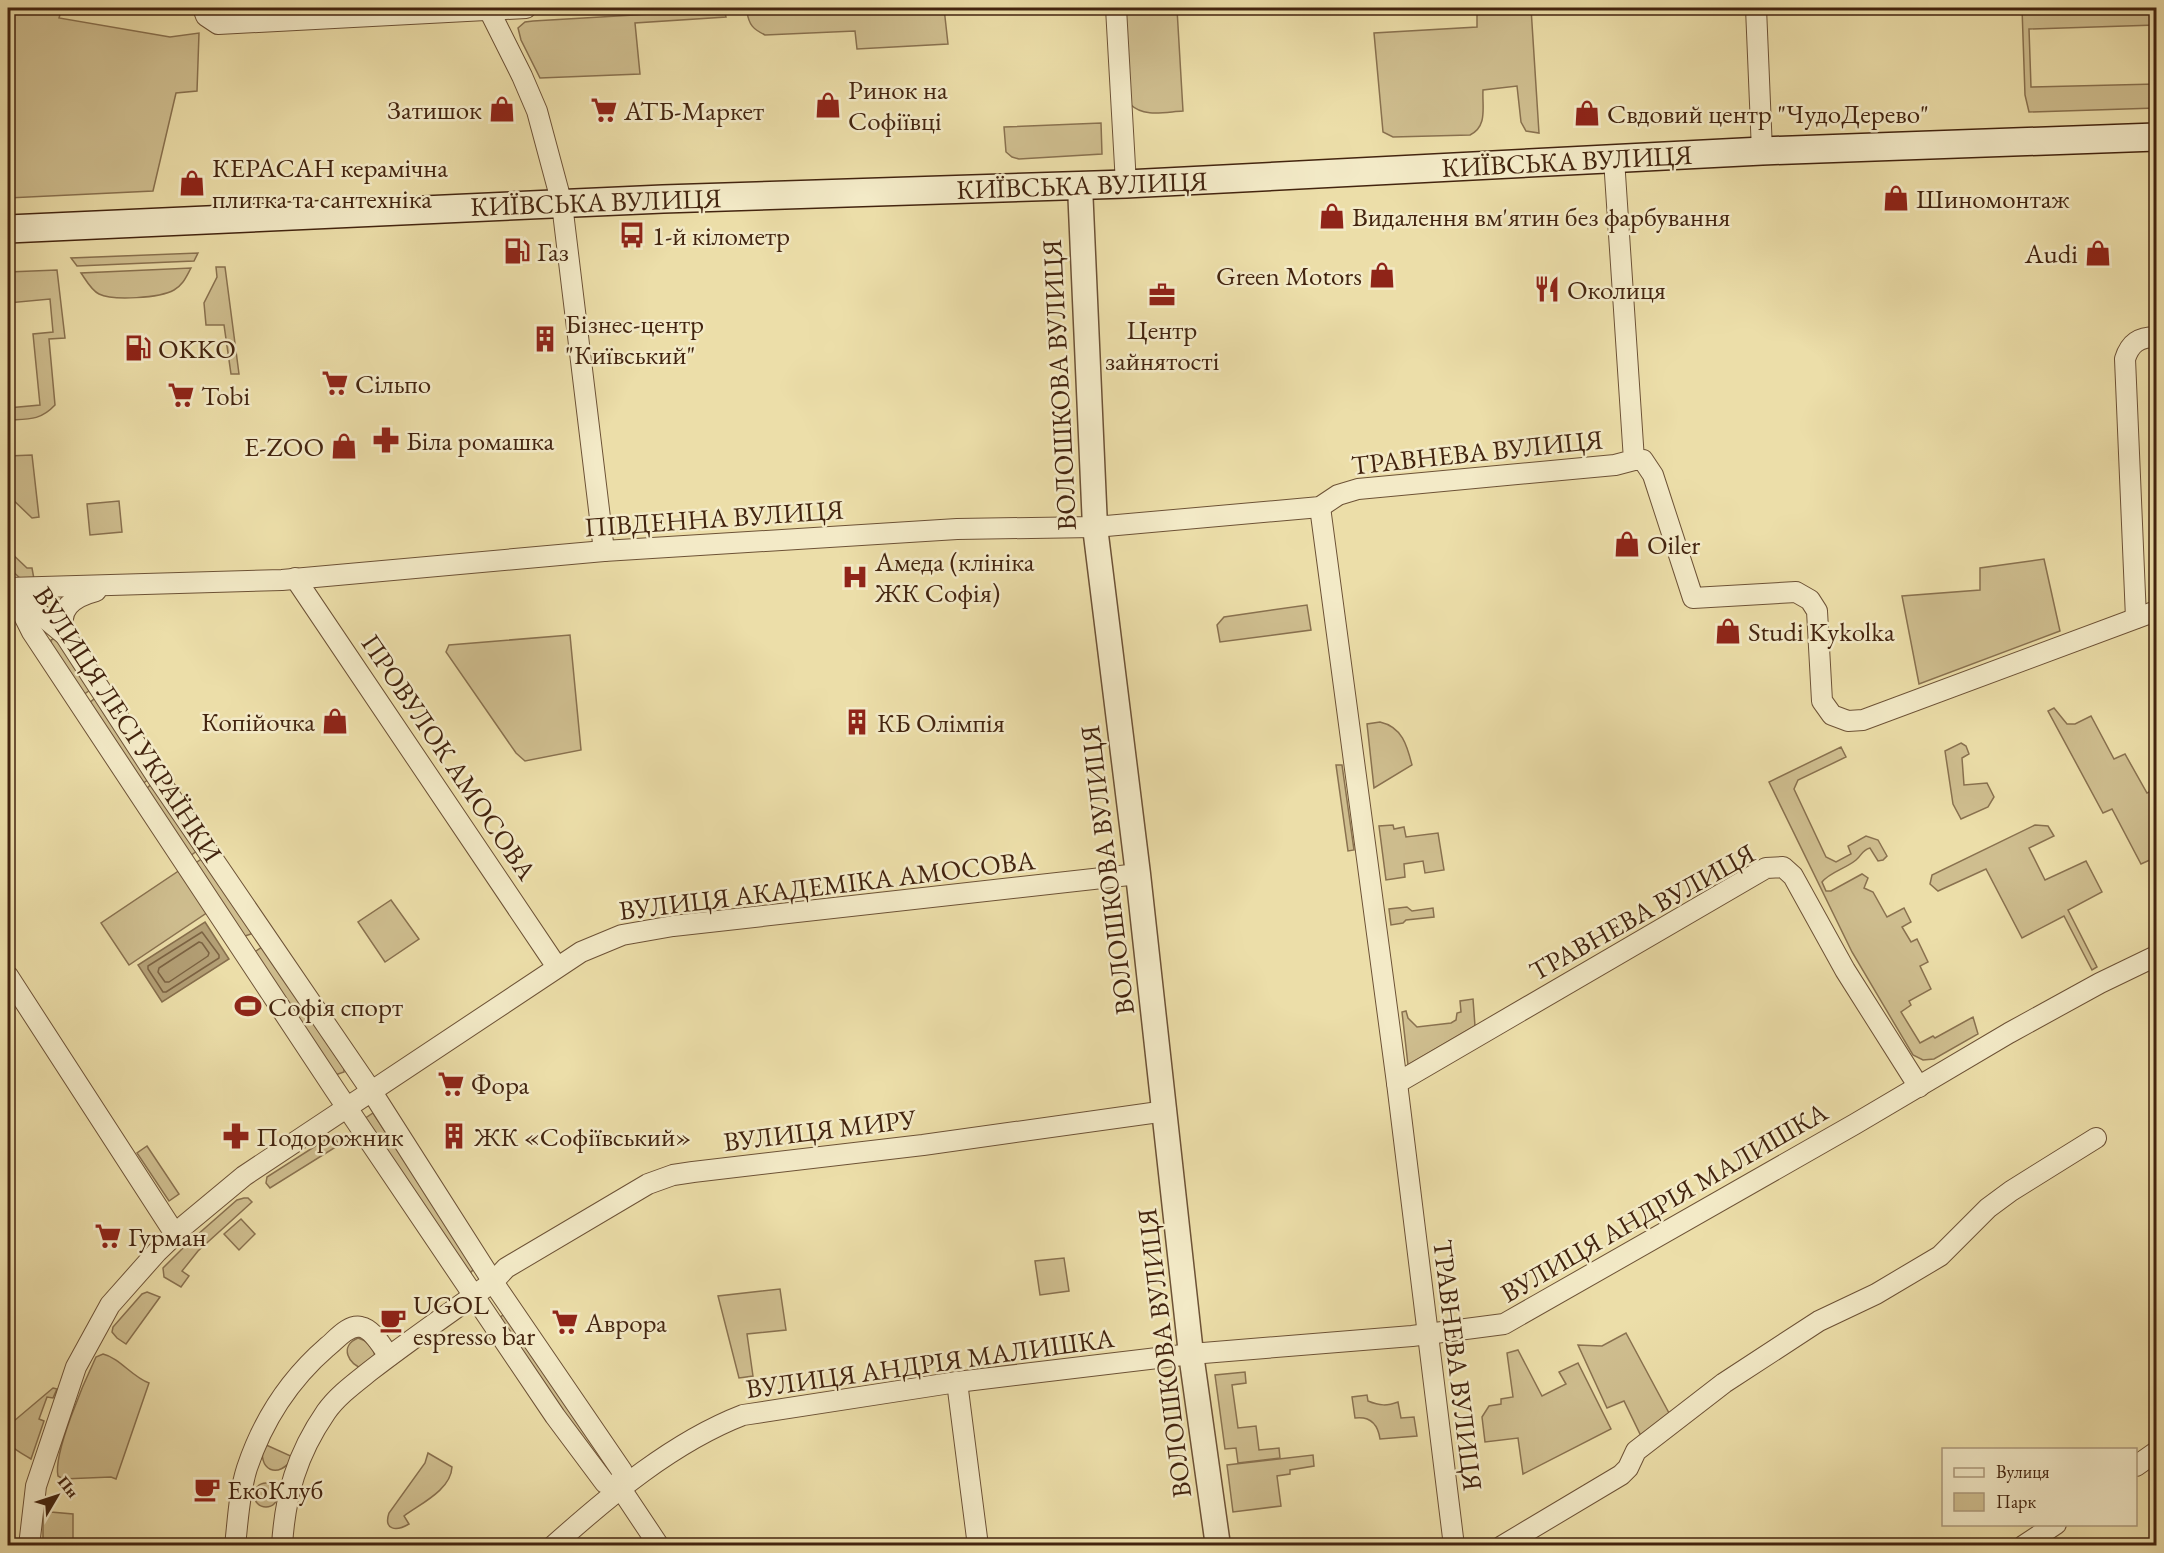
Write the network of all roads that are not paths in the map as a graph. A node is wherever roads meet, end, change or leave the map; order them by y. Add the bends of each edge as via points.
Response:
1 (488, 8) edge
2 (526, 8) edge
3 (1116, 8) edge
4 (1756, 8) edge
5 (205, 12) edge
6 (2157, 136) edge
7 (1762, 151) junction
8 (1614, 159) junction
9 (1126, 184) junction
10 (1080, 186) junction
11 (562, 204) junction
12 (8, 229) edge
13 (2157, 337) edge
14 (1634, 460) junction
15 (1320, 507) junction
16 (1095, 527) junction
17 (604, 551) junction
18 (295, 578) junction
19 (112, 586) junction
20 (8, 588) edge
21 (2157, 611) edge
22 (2136, 618) junction
23 (65, 635) junction
24 (43, 648) junction
25 (1138, 874) junction
26 (261, 930) junction
27 (238, 944) junction
28 (2157, 956) edge
29 (557, 967) junction
30 (8, 976) edge
31 (1397, 1083) junction
32 (1918, 1087) junction
33 (372, 1092) junction
34 (348, 1108) junction
35 (1166, 1111) junction
36 (2096, 1138) dead end
37 (175, 1234) junction
38 (494, 1282) junction
39 (474, 1296) junction
40 (1427, 1335) junction
41 (1191, 1354) junction
42 (389, 1356) junction
43 (957, 1382) junction
44 (2157, 1452) edge
45 (2137, 1465) edge
46 (621, 1489) junction
47 (2053, 1526) edge
48 (29, 1545) edge
49 (235, 1545) edge
50 (282, 1545) edge
51 (553, 1545) edge
52 (659, 1545) edge
53 (978, 1545) edge
54 (1218, 1545) edge
55 (1454, 1545) edge
56 (1502, 1545) edge
57 (2023, 1545) edge

1 - 2 street
1 - 5 street via 218,24
1 - 11 street via 537,111
3 - 9 street
4 - 7 street
6 - 7 main road, КИЇВСЬКА ВУЛИЦЯ
7 - 8 main road, КИЇВСЬКА ВУЛИЦЯ
8 - 9 main road, КИЇВСЬКА ВУЛИЦЯ
8 - 14 street, ТРАВНЕВА ВУЛИЦЯ
9 - 10 main road, КИЇВСЬКА ВУЛИЦЯ
10 - 11 main road, КИЇВСЬКА ВУЛИЦЯ
10 - 16 street, ВОЛОШКОВА ВУЛИЦЯ
11 - 12 main road, КИЇВСЬКА ВУЛИЦЯ
11 - 17 street
13 - 22 street via 2136,340 2125,359
14 - 15 street, ТРАВНЕВА ВУЛИЦЯ via 1358,489 1338,495
14 - 22 street via 1643,460 1653,475 1693,598 1796,592 1810,600 1817,611 1822,701 1832,715 1848,722 1863,720
15 - 16 street, ПІВДЕННА ВУЛИЦЯ
15 - 31 street, ТРАВНЕВА ВУЛИЦЯ
16 - 17 street, ПІВДЕННА ВУЛИЦЯ via 957,530
16 - 25 street, ВОЛОШКОВА ВУЛИЦЯ
17 - 18 street, ПІВДЕННА ВУЛИЦЯ
18 - 19 street, ПІВДЕННА ВУЛИЦЯ
18 - 29 street, ПРОВУЛОК АМОСОВА
19 - 20 street, ПІВДЕННА ВУЛИЦЯ
19 - 23 street, ПІВДЕННА ВУЛИЦЯ via 86,594 65,609
20 - 23 street, ВУЛИЦЯ ЛЕСІ УКРАЇНКИ
20 - 24 street, ВУЛИЦЯ ЛЕСІ УКРАЇНКИ
21 - 22 street
23 - 24 street via 49,634
23 - 26 street, ВУЛИЦЯ ЛЕСІ УКРАЇНКИ
24 - 27 street, ВУЛИЦЯ ЛЕСІ УКРАЇНКИ
25 - 29 street, ВУЛИЦЯ АКАДЕМІКА АМОСОВА via 662,928 621,935
25 - 35 street, ВОЛОШКОВА ВУЛИЦЯ
26 - 27 street via 252,943
26 - 33 street, ВУЛИЦЯ ЛЕСІ УКРАЇНКИ
27 - 34 street, ВУЛИЦЯ ЛЕСІ УКРАЇНКИ
28 - 32 street, ВУЛИЦЯ АНДРІЯ МАЛИШКА via 2008,1033
29 - 33 street, ВУЛИЦЯ АКАДЕМІКА АМОСОВА
30 - 37 street
31 - 32 street, ТРАВНЕВА ВУЛИЦЯ via 1766,868 1783,867 1793,876 1845,970
31 - 40 street, ТРАВНЕВА ВУЛИЦЯ
32 - 40 street, ВУЛИЦЯ АНДРІЯ МАЛИШКА via 1504,1324
33 - 34 street, ВУЛИЦЯ АКАДЕМІКА АМОСОВА
33 - 38 street, ВУЛИЦЯ ЛЕСІ УКРАЇНКИ
34 - 37 street, ВУЛИЦЯ АКАДЕМІКА АМОСОВА via 244,1176
34 - 39 street, ВУЛИЦЯ ЛЕСІ УКРАЇНКИ
35 - 38 street, ВУЛИЦЯ МИРУ via 923,1146 673,1175 648,1184 506,1268
35 - 41 street, ВОЛОШКОВА ВУЛИЦЯ
36 - 56 street via 1988,1208 1940,1256 1876,1294 1819,1321 1754,1362 1636,1451 1620,1475
37 - 48 street, ВУЛИЦЯ АКАДЕМІКА АМОСОВА via 110,1305 76,1367 36,1486
38 - 39 street, ВУЛИЦЯ МИРУ
38 - 46 street, ВУЛИЦЯ ЛЕСІ УКРАЇНКИ via 622,1471
39 - 42 street, ВУЛИЦЯ МИРУ
39 - 46 street, ВУЛИЦЯ ЛЕСІ УКРАЇНКИ via 605,1484
40 - 41 street, ВУЛИЦЯ АНДРІЯ МАЛИШКА
40 - 55 street, ТРАВНЕВА ВУЛИЦЯ
41 - 43 street, ВУЛИЦЯ АНДРІЯ МАЛИШКА
41 - 54 street, ВОЛОШКОВА ВУЛИЦЯ
42 - 49 street via 366,1329 351,1328 308,1364 280,1398 246,1470
42 - 50 street, ВУЛИЦЯ МИРУ via 327,1410 308,1443 291,1483
43 - 46 street, ВУЛИЦЯ АНДРІЯ МАЛИШКА via 743,1415 687,1442
43 - 53 street
44 - 45 street
46 - 51 street, ВУЛИЦЯ АНДРІЯ МАЛИШКА
46 - 52 street, ВУЛИЦЯ ЛЕСІ УКРАЇНКИ
47 - 57 street

